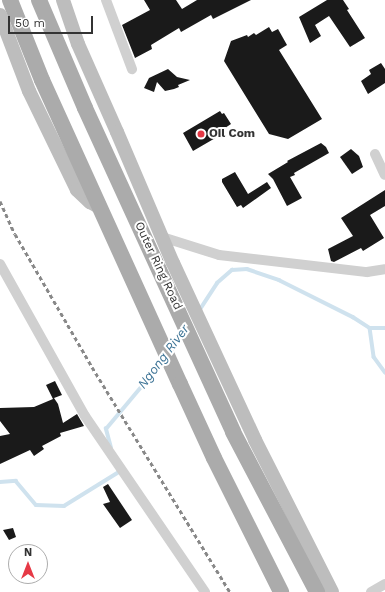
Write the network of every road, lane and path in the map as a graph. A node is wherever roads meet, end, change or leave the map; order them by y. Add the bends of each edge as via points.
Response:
1 (10, 0) edge
2 (39, 0) edge
3 (63, 0) edge
4 (106, 0) edge
5 (0, 15) edge
6 (132, 69) dead end
7 (375, 154) dead end
8 (385, 175) edge
9 (99, 207) junction
10 (162, 237) junction
11 (0, 264) edge
12 (167, 267) junction
13 (385, 269) edge
14 (260, 449) junction
15 (255, 475) junction
16 (385, 584) edge
17 (205, 592) edge
18 (281, 592) edge
19 (317, 592) edge
20 (332, 592) edge
21 (371, 592) edge

1 - 9 main road via 42,80
2 - 12 main road, Outer Ring Road via 85,108
3 - 10 main road via 78,44
4 - 6 street
5 - 9 main road via 29,91 77,190
7 - 8 street
9 - 18 main road via 214,458
10 - 12 main road
10 - 13 street via 219,255 368,272
11 - 17 street via 67,385
12 - 14 main road via 211,346
12 - 15 main road, Outer Ring Road via 200,358
14 - 15 main road
14 - 20 main road
15 - 19 main road, Outer Ring Road
16 - 21 street

